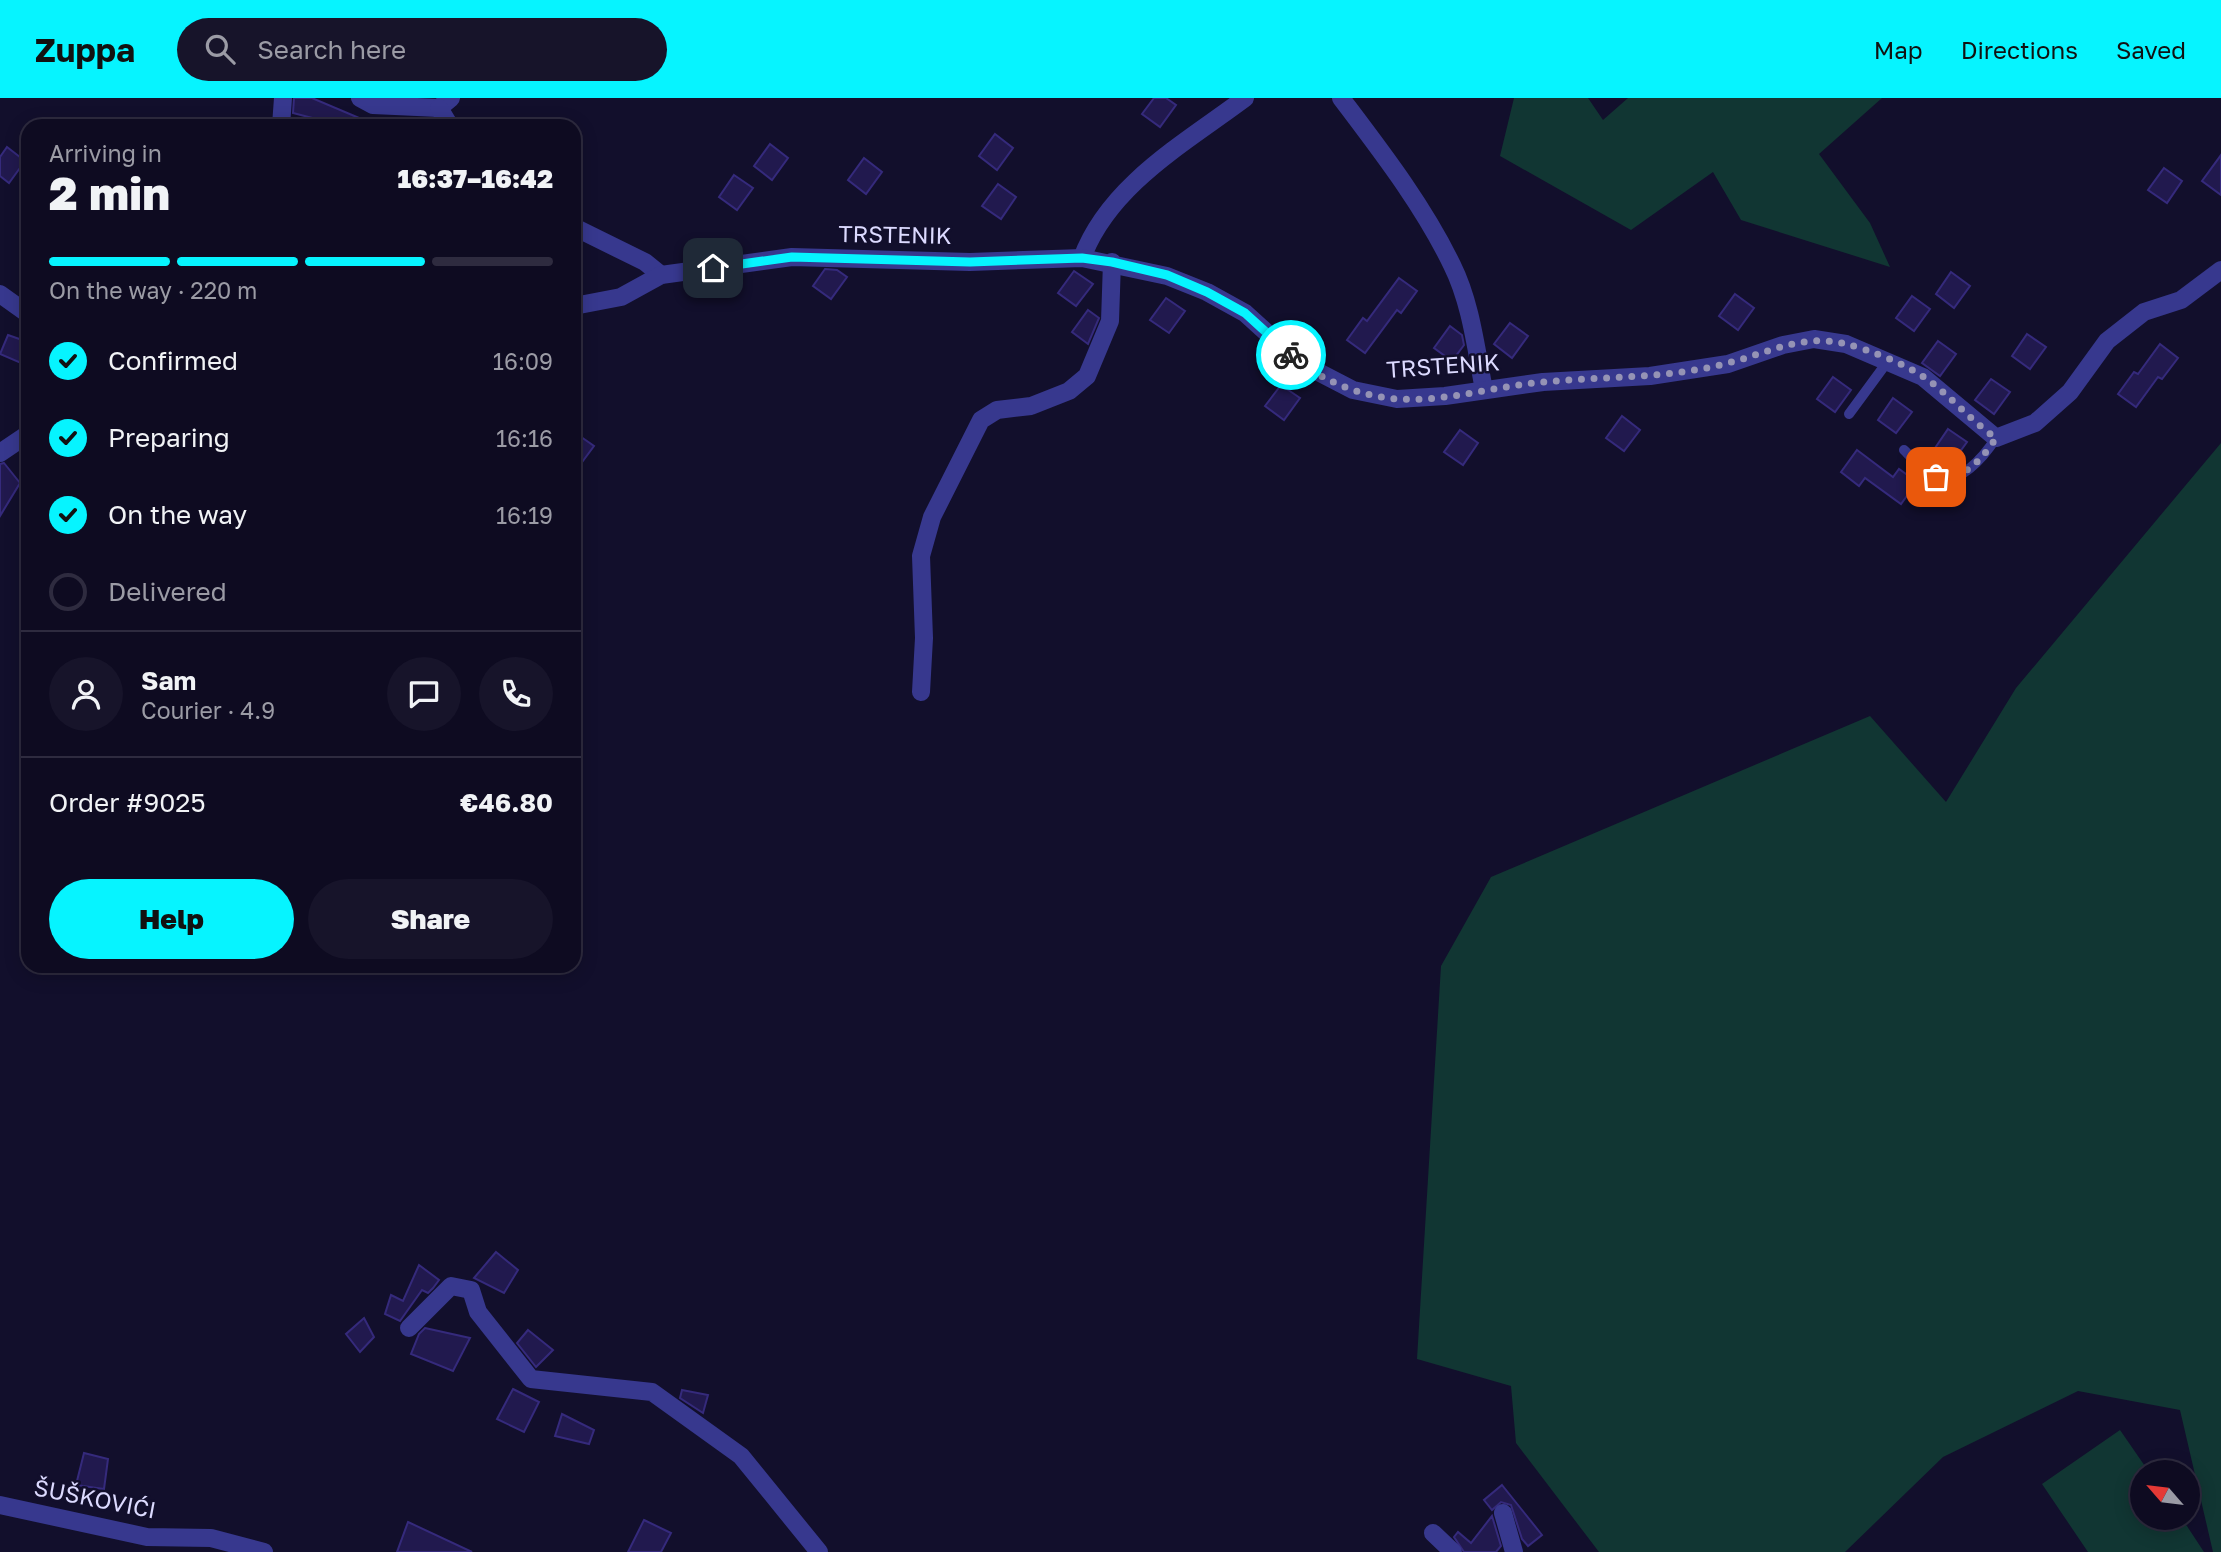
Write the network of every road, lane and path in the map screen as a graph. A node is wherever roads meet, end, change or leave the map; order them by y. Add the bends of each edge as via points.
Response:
1 (283, 98) edge
2 (360, 98) edge
3 (1245, 98) edge
4 (1341, 98) edge
5 (445, 103) edge
6 (282, 119) edge
7 (581, 230) edge
8 (1082, 258) junction
9 (1112, 262) junction
10 (2221, 270) edge
11 (661, 275) junction
12 (0, 294) edge
13 (581, 305) edge
14 (21, 309) edge
15 (1888, 360) junction
16 (1484, 390) junction
17 (1849, 414) dead end
18 (1996, 438) junction
19 (21, 439) edge
20 (1904, 450) dead end
21 (0, 453) edge
22 (921, 692) dead end
23 (409, 1328) dead end
24 (0, 1505) edge
25 (1503, 1513) dead end
26 (1433, 1533) dead end
27 (264, 1552) edge
28 (819, 1552) edge
29 (1453, 1552) edge
30 (1514, 1552) edge

1 - 6 street
2 - 5 street via 373,105
3 - 8 street via 1142,175 1107,210
4 - 16 street via 1403,181 1453,266 1470,319
7 - 11 street via 645,262
8 - 9 street, TRSTENIK
8 - 11 street, TRSTENIK via 970,262 792,257
9 - 16 street, TRSTENIK via 1167,275 1207,292 1245,313 1299,362 1353,390 1397,399
9 - 22 street via 1110,321 1087,376 1069,391 1031,406 996,410 981,420 932,517 921,556
10 - 18 street via 2181,300 2144,312 2107,341 2053,408 2035,423
11 - 13 street, TRSTENIK via 621,297
12 - 14 street
15 - 16 street, TRSTENIK via 1846,344 1814,339 1728,363 1650,376
15 - 17 lane
15 - 18 street, TRSTENIK via 1923,377
18 - 20 lane via 1966,472 1948,479 1936,477
19 - 21 street
23 - 28 street via 451,1286 471,1290 478,1312 531,1379 652,1392 741,1456
24 - 27 street, ŠUŠKOVIĆI via 147,1537 211,1538
25 - 30 street
26 - 29 street

